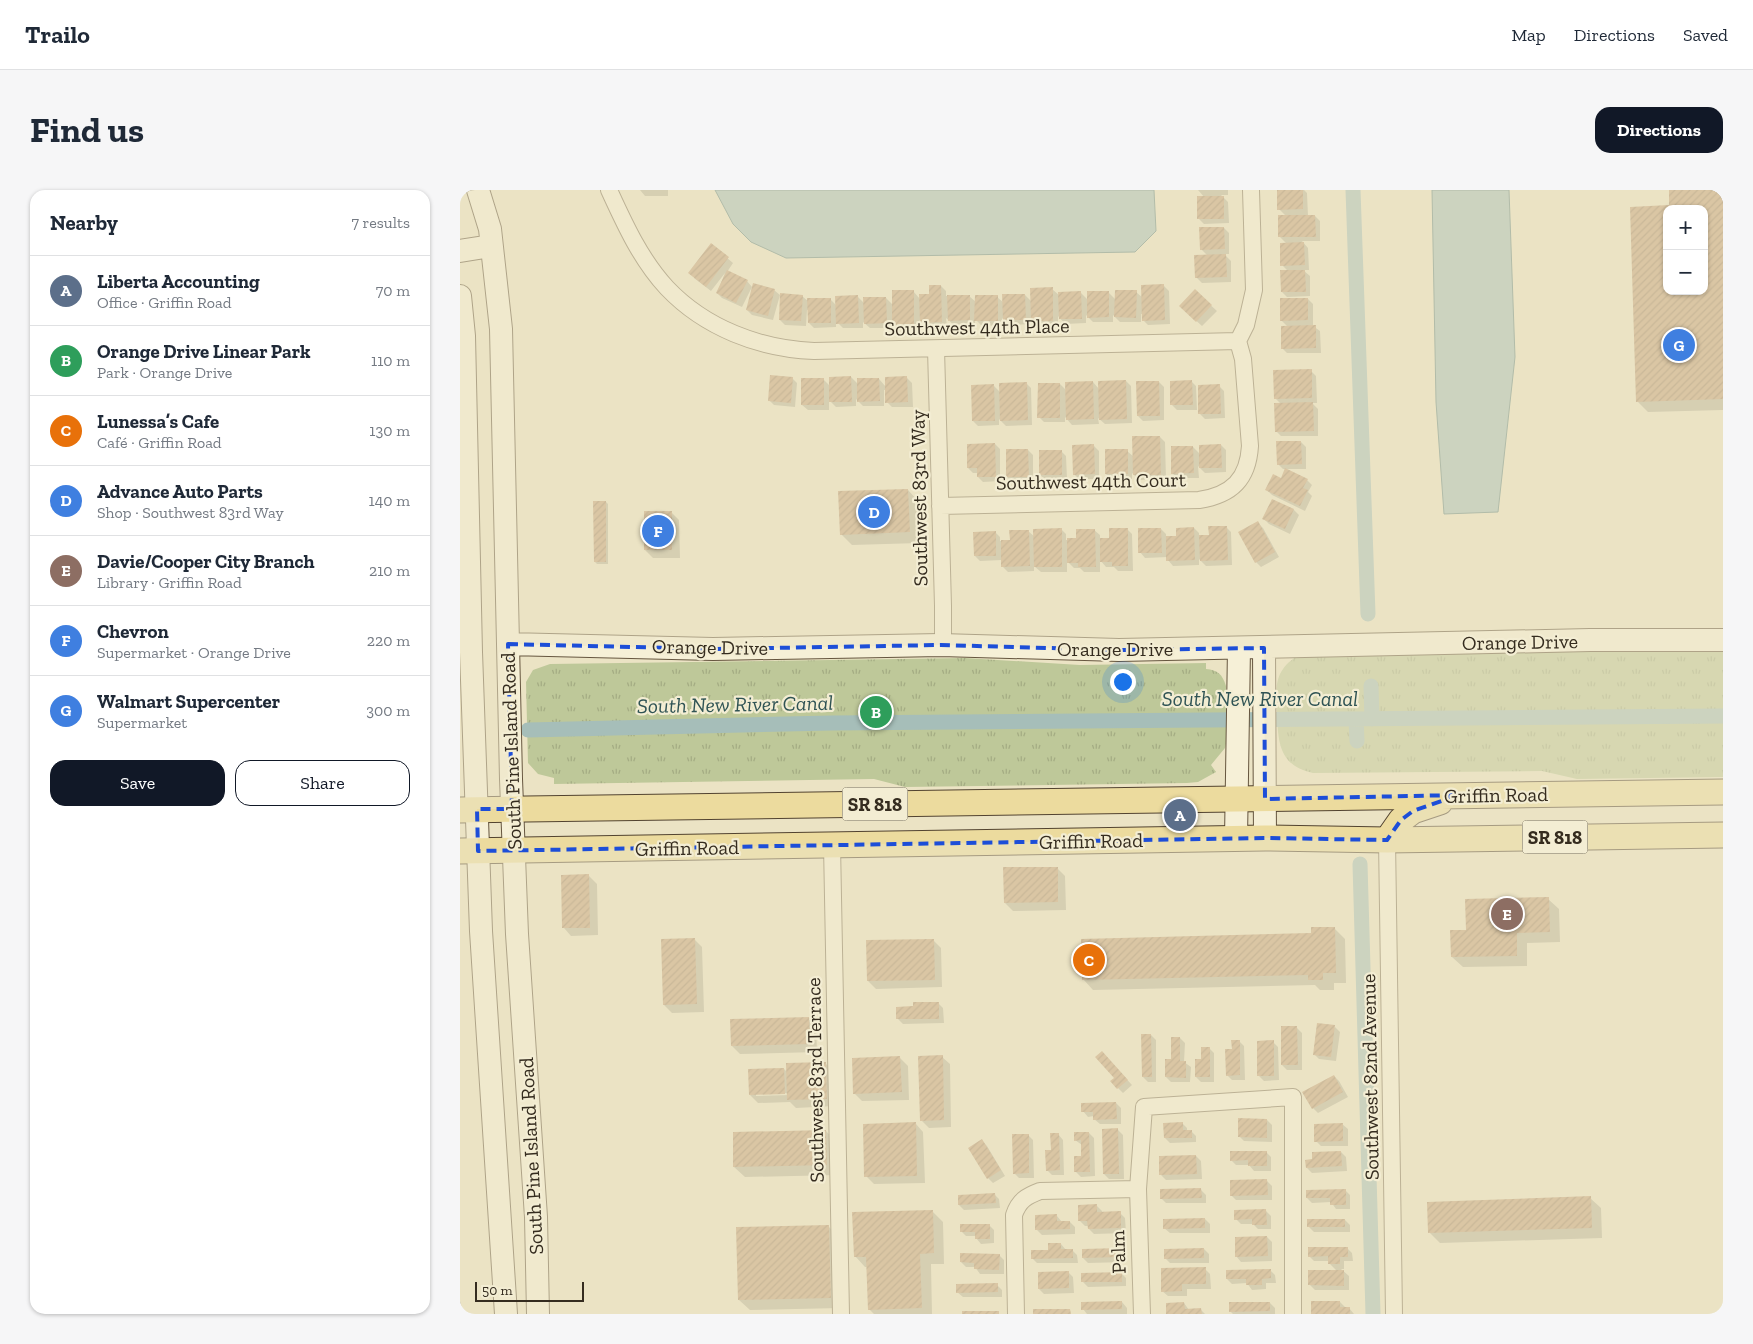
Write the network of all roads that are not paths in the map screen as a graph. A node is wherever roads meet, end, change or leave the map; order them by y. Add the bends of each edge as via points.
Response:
1 (478, 190) edge
2 (609, 190) edge
3 (1251, 190) edge
4 (491, 246) junction
5 (460, 250) edge
6 (460, 296) edge
7 (1238, 341) junction
8 (936, 349) junction
9 (940, 506) junction
10 (1723, 640) edge
11 (508, 644) junction
12 (941, 645) junction
13 (1239, 648) junction
14 (1264, 648) junction
15 (466, 652) edge
16 (1237, 787) junction
17 (1723, 792) edge
18 (1459, 795) junction
19 (1265, 799) junction
20 (512, 809) junction
21 (468, 810) edge
22 (1723, 835) edge
23 (1265, 838) junction
24 (1236, 839) junction
25 (1387, 840) junction
26 (832, 845) junction
27 (469, 851) edge
28 (514, 851) junction
29 (1138, 1189) junction
30 (506, 1314) edge
31 (538, 1314) edge
32 (841, 1314) edge
33 (1016, 1314) edge
34 (1142, 1314) edge
35 (1293, 1314) edge
36 (1394, 1314) edge

1 - 4 main road, South Pine Island Road via 490,229
2 - 8 street, Southwest 44th Place via 634,242 662,281 685,304 721,326 763,344 796,350
3 - 7 street via 1254,290 1246,325
4 - 5 main road
4 - 11 main road, South Pine Island Road via 501,329
6 - 15 main road, South Pine Island Road via 464,336
7 - 8 street, Southwest 44th Place
7 - 9 street, Southwest 44th Court via 1243,358 1249,460 1238,482 1227,492 1199,500
8 - 9 street, Southwest 83rd Way
9 - 12 street, Southwest 83rd Way
10 - 14 main road, Orange Drive
11 - 12 main road, Orange Drive via 713,649
11 - 20 main road, South Pine Island Road
12 - 13 main road, Orange Drive via 1119,650
13 - 14 main road, Orange Drive
13 - 16 main road
14 - 19 main road
15 - 21 main road, South Pine Island Road via 474,689 476,782
16 - 19 main road, Griffin Road / SR 818
16 - 20 main road, Griffin Road / SR 818
16 - 24 main road
17 - 18 main road, Griffin Road / SR 818
18 - 19 main road, Griffin Road / SR 818
18 - 25 main road via 1400,820
19 - 23 main road
20 - 21 main road, Griffin Road / SR 818
20 - 28 main road, South Pine Island Road
21 - 27 main road, South Pine Island Road
22 - 25 main road, Griffin Road / SR 818
23 - 24 main road, Griffin Road / SR 818
23 - 25 main road, Griffin Road / SR 818
24 - 26 main road, Griffin Road / SR 818
25 - 36 street, Southwest 82nd Avenue
26 - 28 main road, Griffin Road / SR 818
26 - 32 street, Southwest 83rd Terrace
27 - 28 main road, Griffin Road / SR 818
27 - 30 main road, South Pine Island Road via 482,940
28 - 31 main road, South Pine Island Road via 536,1217
29 - 33 street via 1040,1191 1018,1204 1014,1215
29 - 34 street, Palm
29 - 35 street, Palm via 1144,1107 1293,1097

